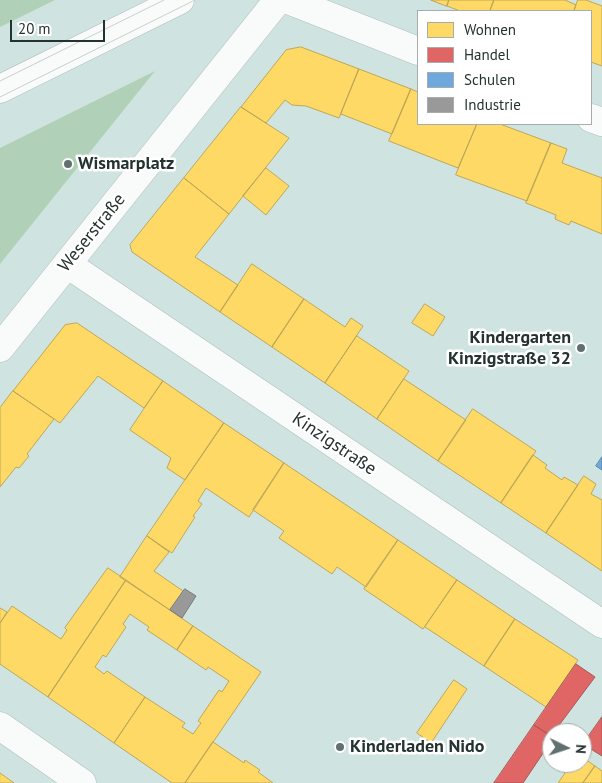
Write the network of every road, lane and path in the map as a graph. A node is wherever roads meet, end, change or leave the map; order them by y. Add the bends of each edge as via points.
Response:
1 (180, 0) edge
2 (278, 0) edge
3 (288, 0) edge
4 (417, 50) edge
5 (0, 90) edge
6 (67, 264) junction
7 (0, 348) edge
8 (602, 624) edge
9 (0, 726) edge
10 (82, 783) edge

1 - 5 street
2 - 6 street, Weserstraße
3 - 4 street
6 - 7 street, Weserstraße
6 - 8 street, Kinzigstraße
9 - 10 street

